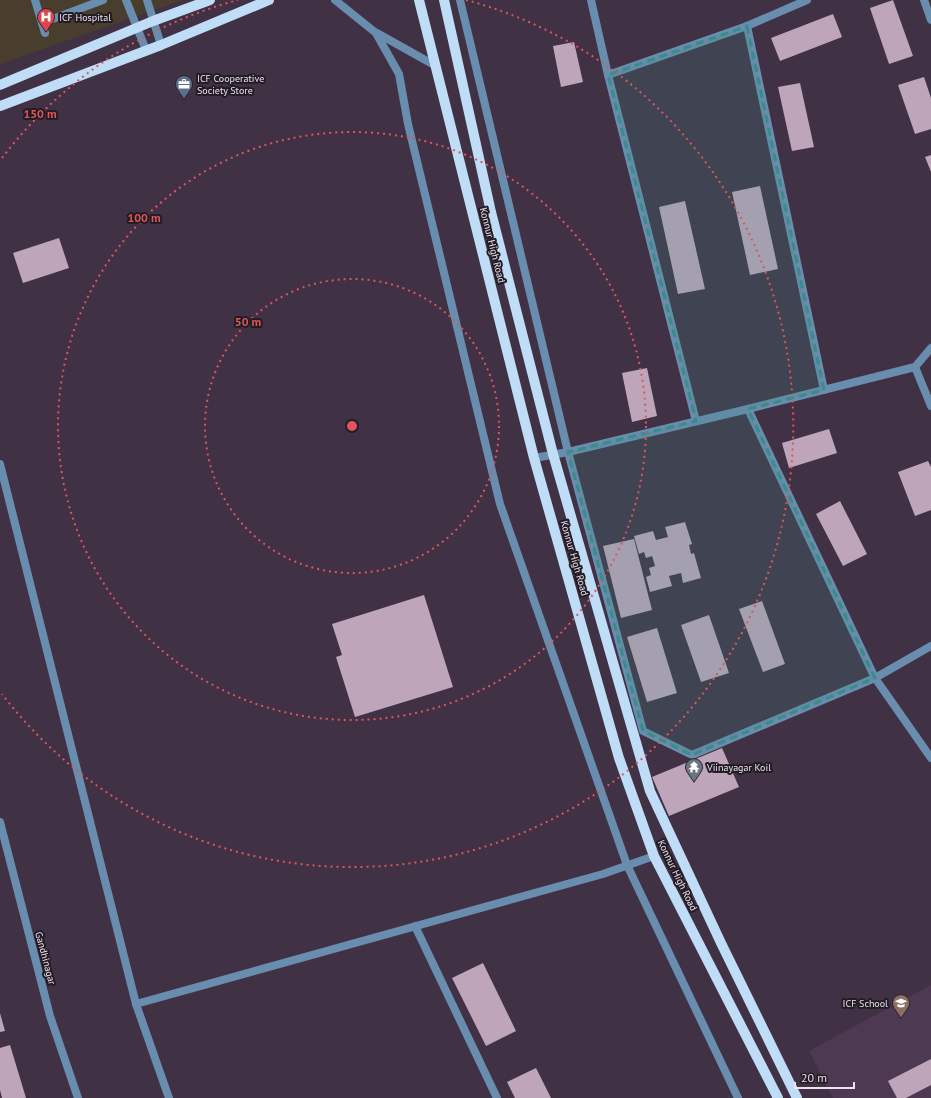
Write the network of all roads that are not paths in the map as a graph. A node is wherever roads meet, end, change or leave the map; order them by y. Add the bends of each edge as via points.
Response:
1 (35, 0) edge
2 (103, 0) edge
3 (126, 0) edge
4 (147, 0) edge
5 (210, 0) edge
6 (270, 0) edge
7 (335, 0) edge
8 (418, 0) edge
9 (444, 0) edge
10 (460, 0) edge
11 (591, 0) edge
12 (807, 0) edge
13 (924, 0) edge
14 (931, 20) edge
15 (153, 21) junction
16 (42, 23) junction
17 (747, 26) junction
18 (138, 27) junction
19 (45, 33) dead end
20 (376, 33) junction
21 (160, 45) junction
22 (146, 50) junction
23 (436, 66) junction
24 (608, 75) junction
25 (0, 85) edge
26 (0, 106) edge
27 (931, 348) edge
28 (914, 366) junction
29 (824, 390) junction
30 (931, 406) edge
31 (748, 409) junction
32 (696, 421) junction
33 (568, 452) junction
34 (553, 454) junction
35 (534, 458) junction
36 (0, 464) edge
37 (931, 646) edge
38 (875, 678) junction
39 (931, 758) edge
40 (0, 822) edge
41 (654, 856) junction
42 (627, 865) junction
43 (415, 926) junction
44 (136, 1004) junction
45 (78, 1098) edge
46 (169, 1098) edge
47 (497, 1098) edge
48 (738, 1098) edge
49 (778, 1098) edge
50 (797, 1098) edge

1 - 16 street
2 - 16 street
3 - 18 street
4 - 15 street
5 - 15 main road
6 - 21 main road
7 - 20 street
8 - 23 main road, Konnur High Road
9 - 34 main road via 491,212
10 - 33 street
11 - 24 street
12 - 17 street
13 - 14 street
15 - 18 main road
15 - 21 street
16 - 19 street
17 - 24 street
17 - 29 street
18 - 22 street
18 - 25 main road
20 - 23 street
20 - 42 street via 398,74 500,504
21 - 22 main road
22 - 26 main road
23 - 35 main road, Konnur High Road
24 - 32 street
27 - 28 street
28 - 29 street
28 - 30 street
29 - 31 street
31 - 32 street
31 - 38 street
32 - 33 street
33 - 34 street
33 - 38 street via 643,731 692,755
34 - 35 street
34 - 50 main road via 650,791
35 - 41 main road, Konnur High Road via 619,758
36 - 44 street
37 - 38 street
38 - 39 street
40 - 45 street, Gandhinagar via 50,1016
41 - 42 street
41 - 49 main road, Konnur High Road
42 - 43 street via 603,874
42 - 48 street
43 - 44 street
43 - 47 street
44 - 46 street

